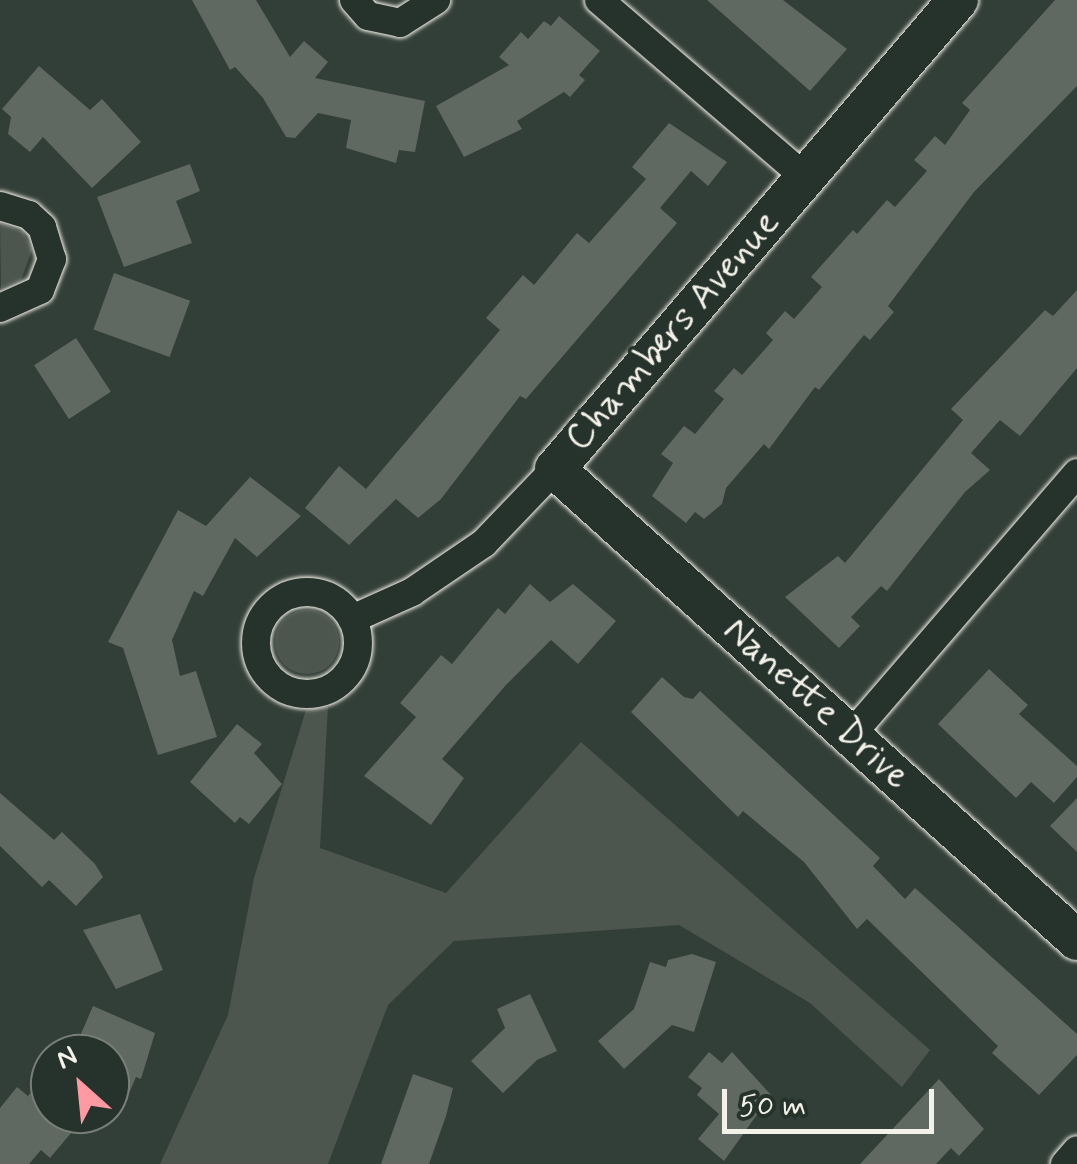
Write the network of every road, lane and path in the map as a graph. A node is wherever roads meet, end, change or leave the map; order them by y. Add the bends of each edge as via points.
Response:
1 (354, 0) edge
2 (436, 0) edge
3 (599, 0) edge
4 (958, 0) edge
5 (806, 177) junction
6 (0, 206) edge
7 (0, 308) edge
8 (555, 469) junction
9 (1077, 472) edge
10 (352, 620) dead end
11 (850, 735) junction
12 (1077, 940) edge
13 (1077, 1150) edge
14 (1065, 1164) edge

1 - 2 street via 368,16 400,23
3 - 5 street
4 - 5 street, Chambers Avenue
5 - 8 street, Chambers Avenue
6 - 7 street via 29,214 42,227 52,258 40,290
8 - 10 street, Chambers Avenue via 484,543 412,592
8 - 11 street, Nanette Drive
9 - 11 street
11 - 12 street, Nanette Drive
13 - 14 street

